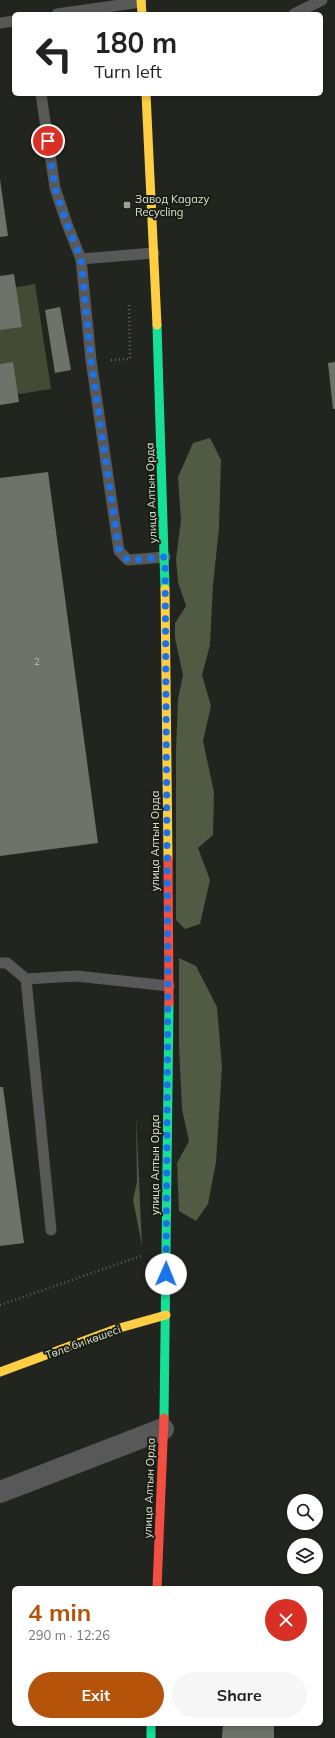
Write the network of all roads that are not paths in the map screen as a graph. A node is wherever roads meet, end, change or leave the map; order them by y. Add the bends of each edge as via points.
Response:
1 (322, 0) edge
2 (141, 1) edge
3 (70, 12) edge
4 (142, 12) edge
5 (298, 12) edge
6 (12, 20) edge
7 (0, 23) edge
8 (41, 96) edge
9 (146, 96) edge
10 (154, 253) junction
11 (81, 259) junction
12 (165, 557) junction
13 (0, 963) edge
14 (26, 979) junction
15 (168, 986) junction
16 (51, 1230) dead end
17 (166, 1315) junction
18 (0, 1372) edge
19 (164, 1429) junction
20 (0, 1492) edge
21 (157, 1586) edge
22 (151, 1726) edge
23 (150, 1738) edge

1 - 5 lane
2 - 3 lane
2 - 4 main road
6 - 7 lane
8 - 11 lane via 55,188
9 - 10 main road, улица Алтын Орда
10 - 11 lane
10 - 12 main road, улица Алтын Орда
11 - 12 lane via 91,360 119,551 128,560
12 - 15 main road, улица Алтын Орда
13 - 14 lane via 7,963
14 - 15 lane via 76,976
14 - 16 lane
15 - 17 main road, улица Алтын Орда
17 - 18 main road, Төле би көшесі via 116,1329
17 - 19 main road, улица Алтын Орда
19 - 20 street
19 - 21 main road, улица Алтын Орда
22 - 23 main road

